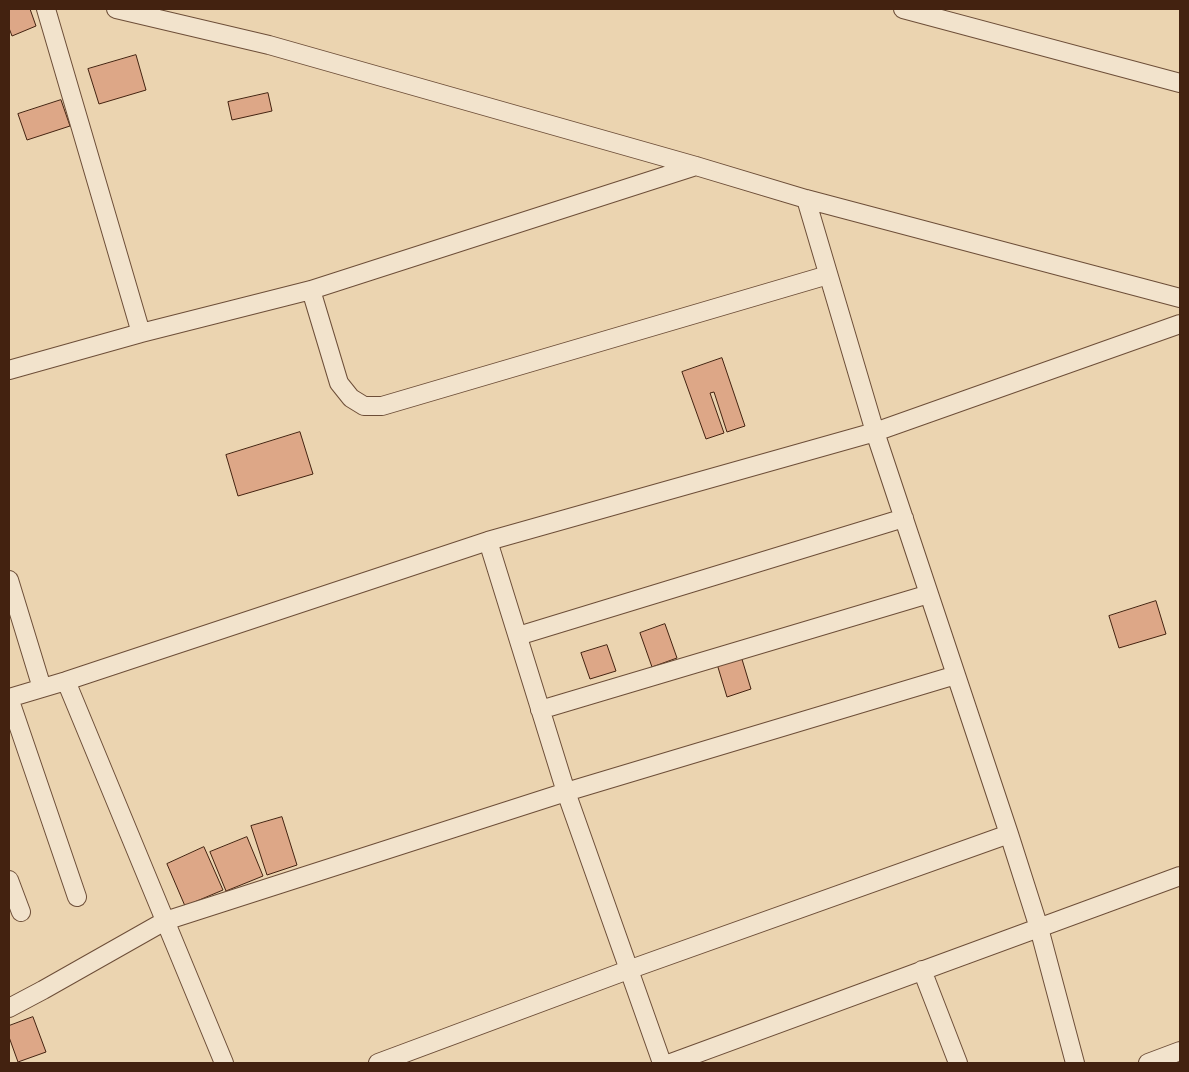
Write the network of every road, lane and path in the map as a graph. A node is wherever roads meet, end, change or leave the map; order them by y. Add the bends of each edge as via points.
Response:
1 (46, 9) edge
2 (116, 9) edge
3 (903, 9) edge
4 (1180, 83) edge
5 (696, 166) junction
6 (806, 199) junction
7 (828, 275) junction
8 (311, 290) junction
9 (1180, 298) edge
10 (1180, 324) edge
11 (142, 333) junction
12 (9, 370) edge
13 (875, 432) junction
14 (904, 518) junction
15 (488, 541) junction
16 (9, 580) edge
17 (929, 594) junction
18 (518, 636) junction
19 (956, 674) junction
20 (66, 681) junction
21 (42, 688) junction
22 (9, 698) edge
23 (540, 710) junction
24 (566, 792) junction
25 (1009, 834) junction
26 (1180, 876) edge
27 (9, 880) edge
28 (77, 897) dead end
29 (22, 912) dead end
30 (165, 921) junction
31 (1039, 928) junction
32 (628, 970) junction
33 (922, 970) junction
34 (9, 1008) edge
35 (1180, 1051) edge
36 (224, 1063) edge
37 (378, 1063) edge
38 (662, 1063) edge
39 (671, 1063) edge
40 (958, 1063) edge
41 (1075, 1063) edge
42 (1148, 1063) edge

1 - 11 street
2 - 5 street via 269,45
3 - 4 street
5 - 6 street
5 - 8 street
6 - 7 street
6 - 9 street
7 - 8 street via 382,406 364,406 351,398 340,383
7 - 13 street
8 - 11 street
10 - 13 street
11 - 12 street
13 - 14 street
13 - 15 street
14 - 17 street
14 - 18 street
15 - 18 street
15 - 20 street
16 - 21 street
17 - 19 street
17 - 23 street
18 - 23 street
19 - 24 street
19 - 25 street
20 - 21 street
20 - 30 street
21 - 22 street
22 - 28 street
23 - 24 street
24 - 30 street
24 - 32 street
25 - 31 street
25 - 32 street
26 - 31 street
27 - 29 street
30 - 34 street
30 - 36 street
31 - 33 street
31 - 41 street
32 - 37 street
32 - 38 street
33 - 39 street
33 - 40 street
35 - 42 street

